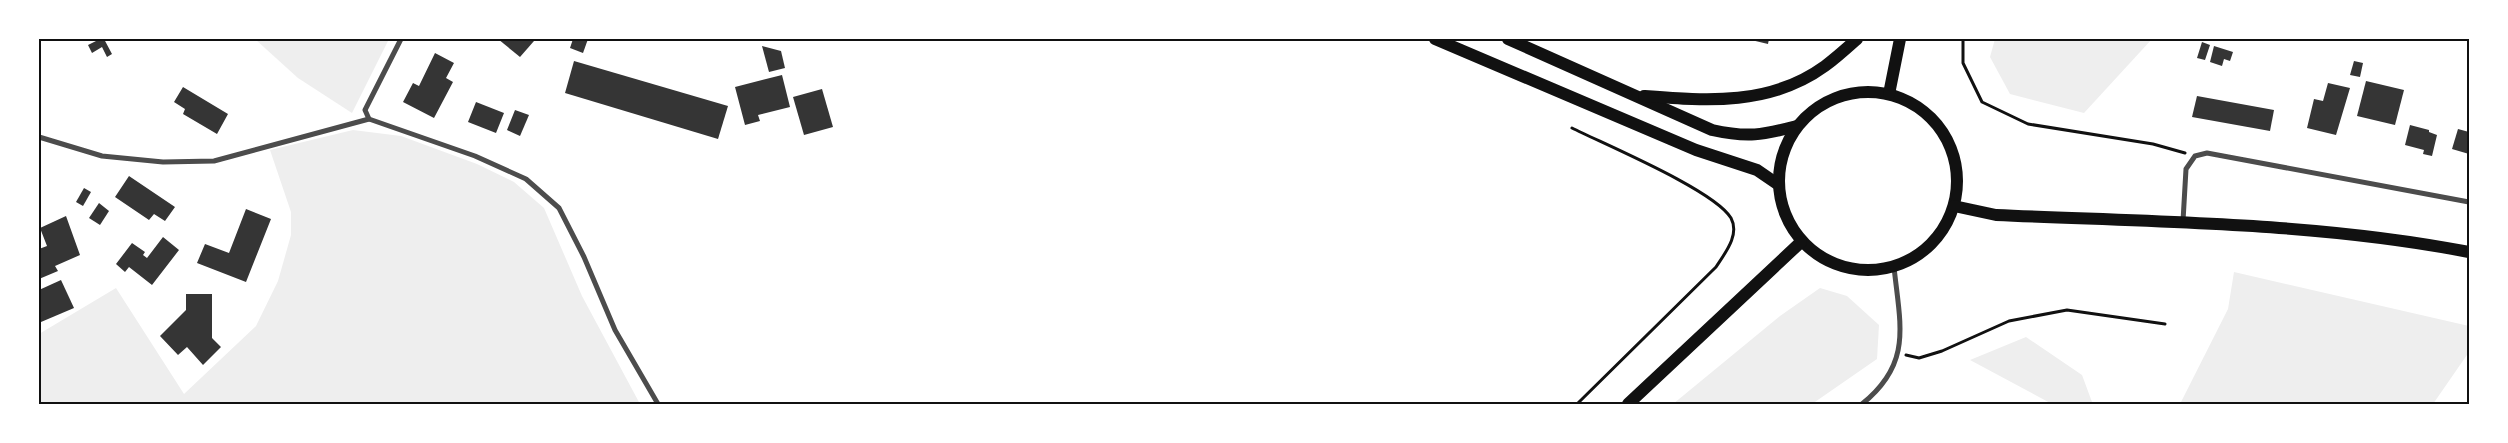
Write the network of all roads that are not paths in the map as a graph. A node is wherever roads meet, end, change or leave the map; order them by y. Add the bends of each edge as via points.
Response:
1 (401, 39) edge
2 (1435, 39) edge
3 (1508, 39) edge
4 (1857, 39) edge
5 (1900, 39) edge
6 (1889, 94) junction
7 (1637, 95) junction
8 (369, 119) junction
9 (1796, 126) junction
10 (39, 137) edge
11 (1779, 185) junction
12 (2469, 202) edge
13 (1954, 206) junction
14 (2183, 224) junction
15 (1801, 242) junction
16 (2469, 252) edge
17 (1894, 267) junction
18 (658, 404) edge
19 (1628, 404) edge
20 (1862, 404) edge

1 - 8 street via 365,110
2 - 11 main road via 1696,150 1757,170
3 - 7 main road
4 - 7 main road via 1825,66 1796,83 1762,96 1701,101
5 - 6 main road
6 - 9 main road via 1864,92 1839,96 1816,108
6 - 13 main road via 1912,103 1931,117 1946,136 1955,158 1957,174
7 - 9 main road via 1712,130 1739,136 1760,135
8 - 10 street via 214,162 164,162 102,156
8 - 18 street via 475,156 526,179 559,208 615,330
9 - 11 main road via 1784,152
11 - 15 main road via 1783,210
12 - 14 street via 2207,153 2195,156 2186,169
13 - 14 main road via 1996,215
13 - 17 main road via 1948,222 1932,244
14 - 16 main road via 2293,230
15 - 17 main road via 1821,258 1838,266 1875,271
15 - 19 main road
17 - 20 street via 1901,334 1898,354 1892,373

